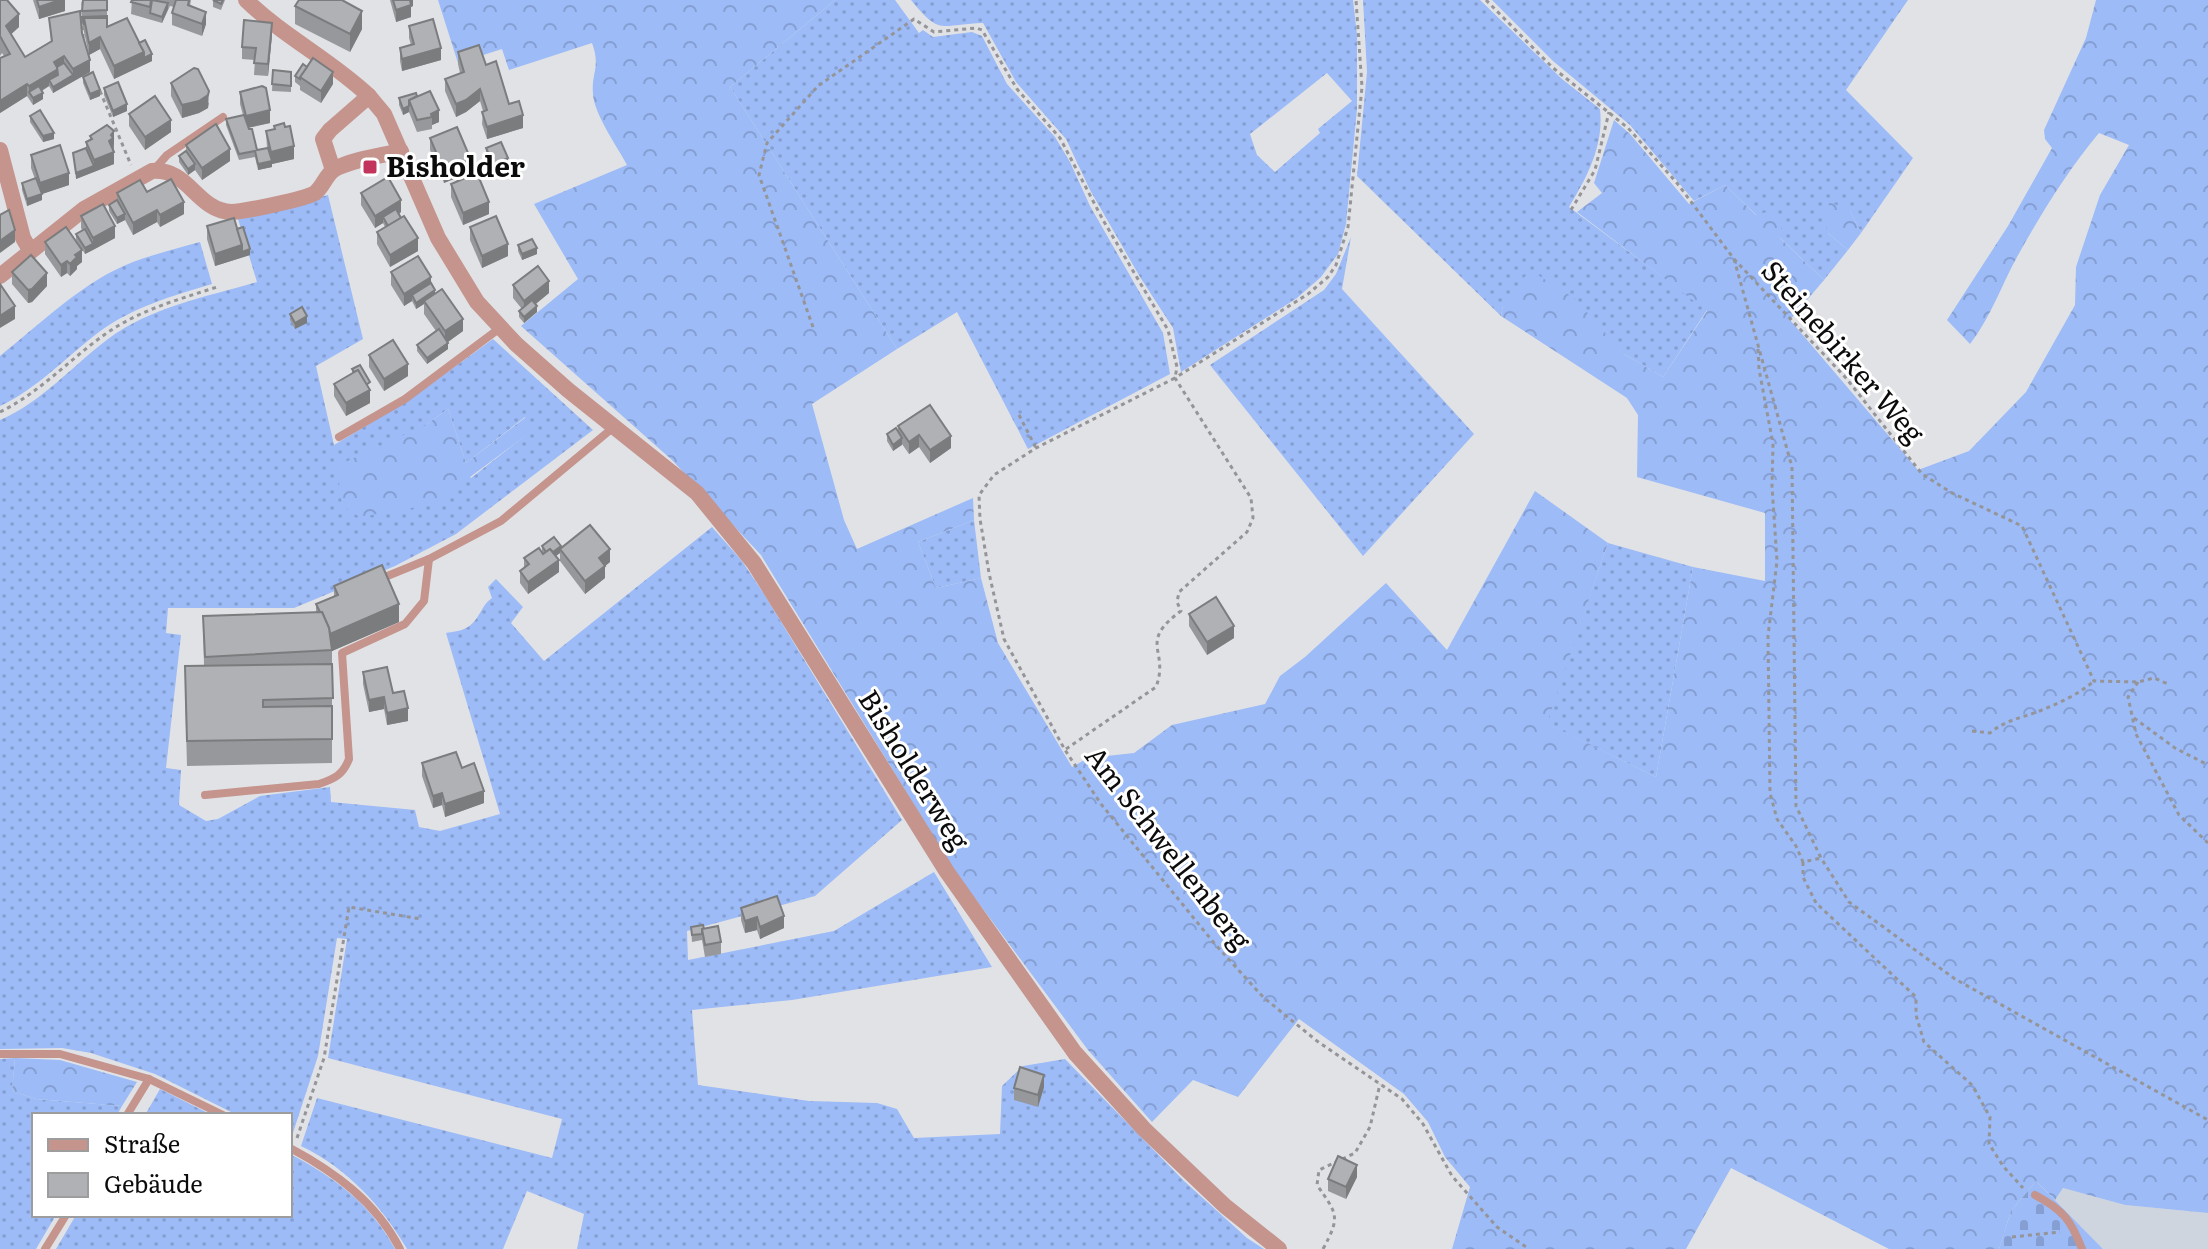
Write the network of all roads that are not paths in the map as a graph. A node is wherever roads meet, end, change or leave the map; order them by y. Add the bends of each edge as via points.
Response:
1 (246, 0) edge
2 (369, 96) junction
3 (223, 117) edge
4 (0, 150) edge
5 (401, 151) junction
6 (333, 170) junction
7 (145, 175) junction
8 (30, 250) junction
9 (0, 276) edge
10 (500, 328) junction
11 (615, 426) junction
12 (339, 437) dead end
13 (429, 559) junction
14 (376, 580) edge
15 (205, 795) dead end
16 (0, 1054) edge
17 (149, 1079) junction
18 (128, 1113) edge
19 (219, 1113) edge
20 (292, 1149) edge
21 (2035, 1195) road end
22 (65, 1217) edge
23 (45, 1249) edge
24 (400, 1249) edge
25 (1279, 1249) edge
26 (2082, 1249) edge

1 - 2 street, Bisholderweg
2 - 5 street, Bisholderweg
2 - 6 street via 323,139
3 - 7 lane
4 - 8 street
5 - 6 street
5 - 10 street, Bisholderweg via 438,238 464,284
6 - 7 street via 315,193 233,212 204,203 176,175 164,170
7 - 8 street via 84,209
8 - 9 street
10 - 11 street, Bisholderweg
10 - 12 lane via 405,399
11 - 13 lane via 501,521
11 - 25 street, Bisholderweg via 697,493 754,563 947,872 1075,1053 1144,1129
13 - 14 lane
13 - 15 lane via 424,601 405,624 342,653 349,759 344,771 319,784
16 - 17 lane via 60,1054
17 - 18 lane
17 - 19 lane
20 - 24 lane via 359,1194
21 - 26 lane via 2067,1217
22 - 23 lane

